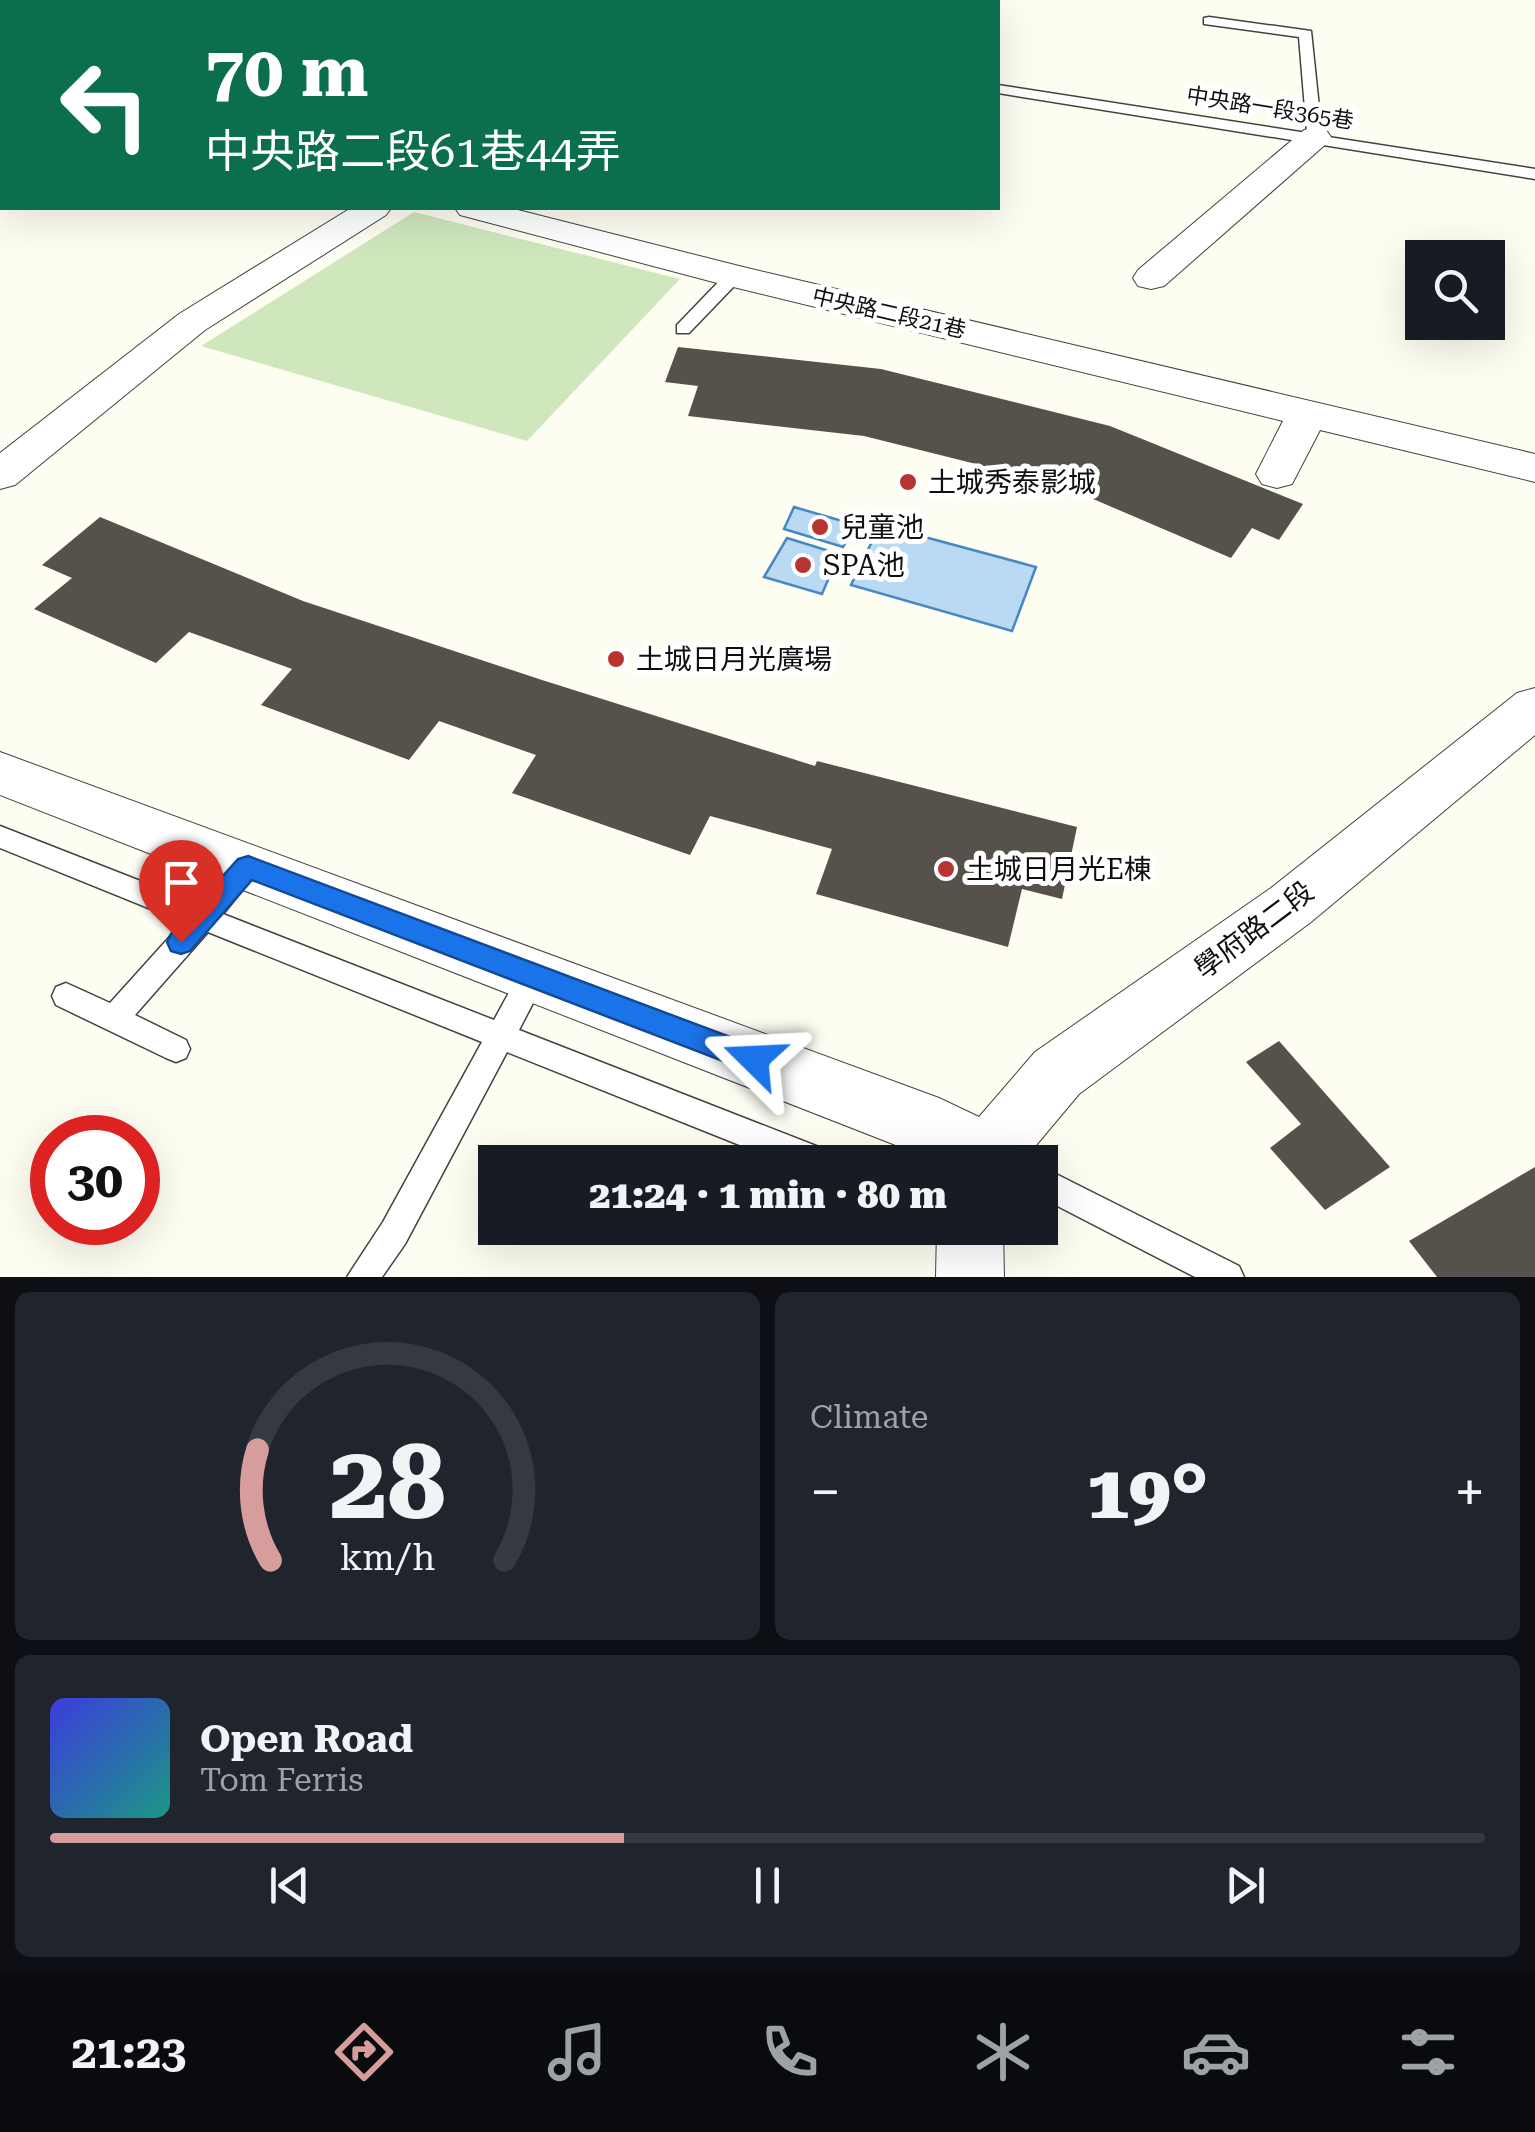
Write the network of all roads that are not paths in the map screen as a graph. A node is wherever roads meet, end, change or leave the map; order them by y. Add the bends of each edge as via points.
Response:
1 (1209, 21) dead end
2 (1000, 89) edge
3 (1315, 137) junction
4 (1535, 174) edge
5 (371, 210) edge
6 (480, 210) edge
7 (734, 276) junction
8 (1151, 278) dead end
9 (684, 328) dead end
10 (1308, 412) junction
11 (1535, 468) edge
12 (1277, 474) dead end
13 (0, 475) edge
14 (1535, 706) edge
15 (0, 773) edge
16 (0, 838) edge
17 (248, 867) junction
18 (203, 916) junction
19 (533, 976) junction
20 (66, 996) dead end
21 (114, 1019) junction
22 (501, 1036) junction
23 (176, 1049) dead end
24 (775, 1145) edge
25 (966, 1145) edge
26 (1003, 1145) edge
27 (1058, 1191) edge
28 (970, 1245) edge
29 (363, 1277) edge
30 (970, 1277) edge
31 (1228, 1277) edge

1 - 3 lane via 1306,34
2 - 3 lane, 中央路一段365巷
3 - 4 lane, 中央路一段365巷
3 - 8 street
5 - 13 street via 192,322
6 - 7 street, 中央路二段21巷
7 - 9 lane
7 - 10 street, 中央路二段21巷
10 - 11 street, 中央路二段21巷
10 - 12 street
14 - 26 street, 學府路二段 via 1291,905 1057,1074
15 - 17 street
16 - 18 lane
17 - 18 lane
17 - 19 street
18 - 21 lane
18 - 22 lane
19 - 22 lane
19 - 25 street
20 - 21 lane
21 - 23 lane
22 - 24 lane
22 - 29 lane via 394,1233
27 - 31 lane
28 - 30 street

